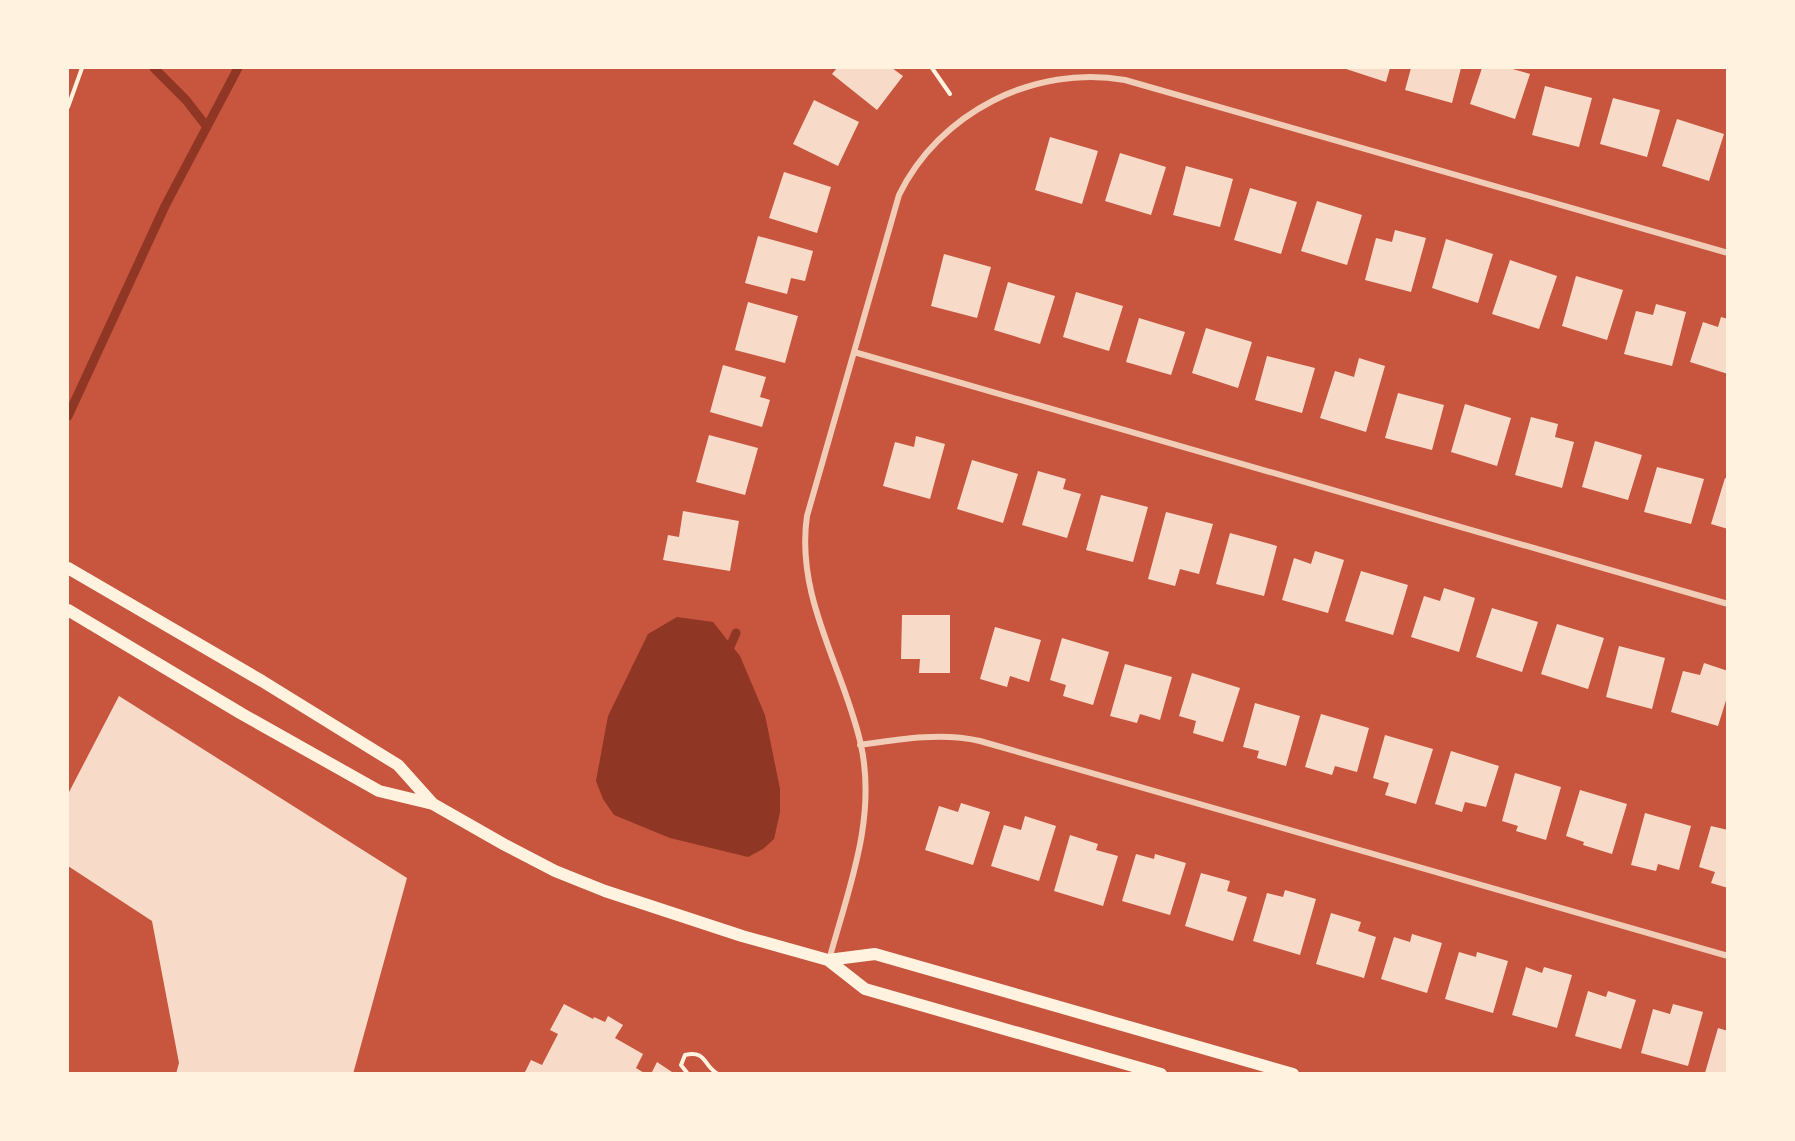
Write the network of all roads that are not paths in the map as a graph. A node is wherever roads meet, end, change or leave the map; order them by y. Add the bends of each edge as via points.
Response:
1 (1728, 253) edge
2 (854, 352) junction
3 (68, 568) edge
4 (1728, 604) edge
5 (71, 613) edge
6 (860, 745) junction
7 (433, 804) junction
8 (1728, 956) edge
9 (828, 960) junction
10 (1161, 1074) edge
11 (1293, 1074) edge

1 - 2 street via 1125,80 1081,76 1049,81 1002,96 967,115 927,152 896,203
2 - 4 street
2 - 6 street via 811,499 804,543 811,595
3 - 7 main road via 398,765
5 - 7 main road via 379,791
6 - 8 street via 936,736 974,739
6 - 9 street via 865,817
7 - 9 main road via 505,846 583,883
9 - 10 main road via 865,988
9 - 11 main road via 874,954

